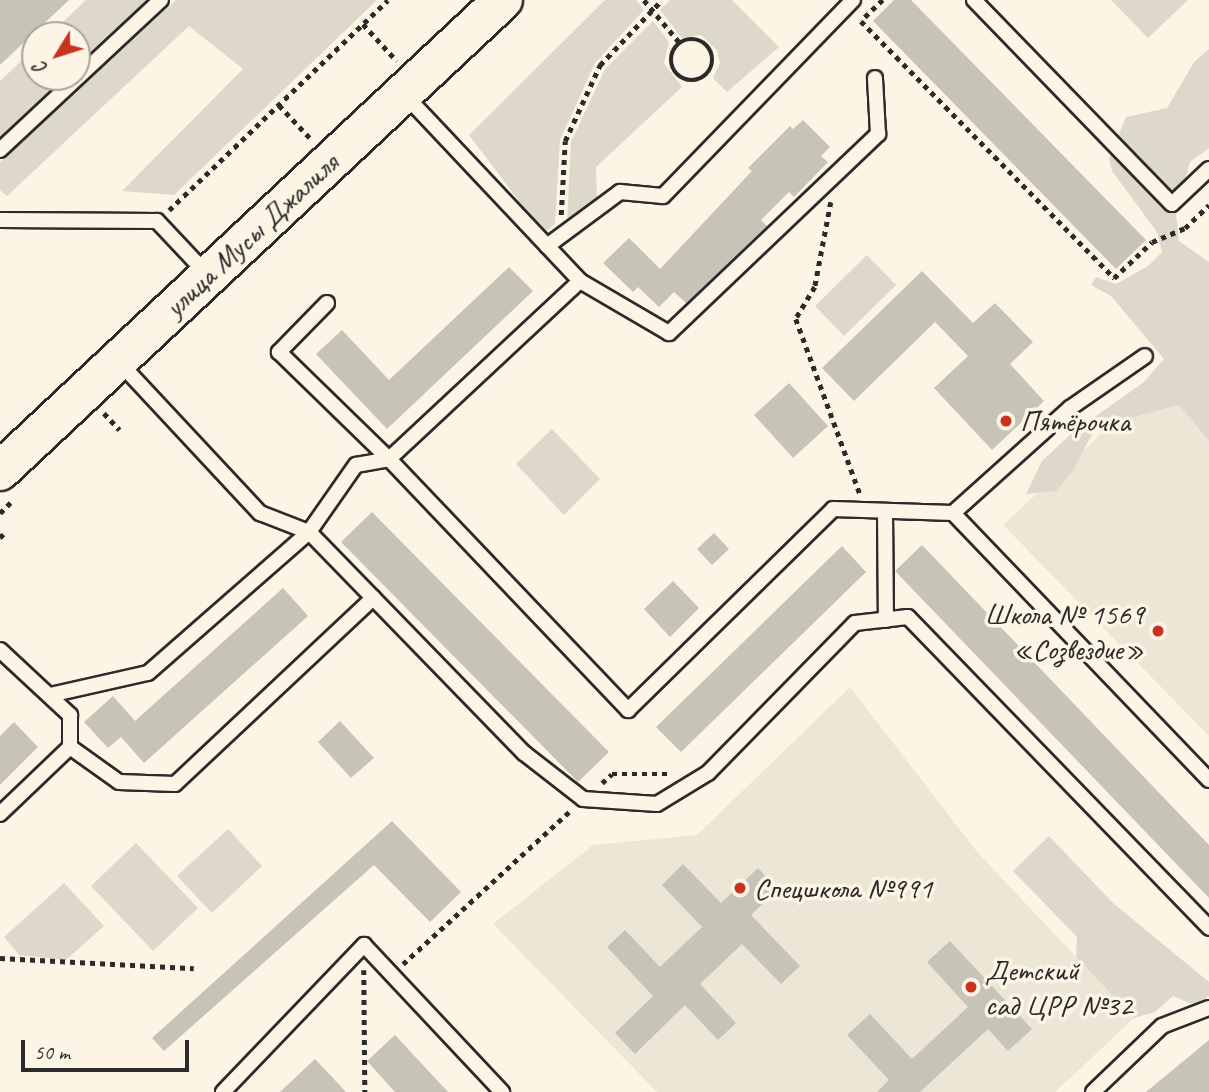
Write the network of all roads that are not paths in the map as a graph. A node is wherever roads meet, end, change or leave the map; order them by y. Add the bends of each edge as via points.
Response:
1 (161, 0) edge
2 (503, 0) edge
3 (853, 0) edge
4 (974, 0) edge
5 (875, 78) dead end
6 (402, 92) junction
7 (0, 150) edge
8 (1209, 169) edge
9 (0, 220) edge
10 (547, 246) junction
11 (210, 276) junction
12 (580, 281) junction
13 (327, 303) dead end
14 (1145, 356) dead end
15 (117, 361) junction
16 (389, 459) junction
17 (0, 471) edge
18 (885, 511) junction
19 (953, 513) junction
20 (309, 532) junction
21 (373, 598) junction
22 (886, 620) junction
23 (0, 649) edge
24 (50, 695) junction
25 (70, 747) junction
26 (1209, 780) edge
27 (0, 814) edge
28 (1209, 928) edge
29 (1209, 1008) edge
30 (223, 1092) edge
31 (502, 1092) edge
32 (1093, 1092) edge

1 - 7 lane
2 - 6 main road, улица Мусы Джалиля
3 - 10 lane via 663,196 620,192
4 - 8 lane via 1172,204
5 - 12 lane via 878,134 668,332
6 - 10 lane
6 - 11 main road, улица Мусы Джалиля
9 - 11 lane via 158,221
10 - 12 lane
11 - 15 main road, улица Мусы Джалиля
12 - 16 lane
13 - 16 lane via 279,352
14 - 19 lane via 1070,408
15 - 17 main road, улица Мусы Джалиля
15 - 20 lane via 260,513
16 - 18 lane via 628,710 833,509
16 - 20 lane via 356,465
18 - 19 lane
18 - 22 lane
19 - 26 lane
20 - 21 lane
20 - 24 lane via 148,673
21 - 22 lane via 524,753 583,799 657,804 708,773 855,623
21 - 25 lane via 175,784 119,782
22 - 28 lane via 908,617
23 - 24 lane
24 - 25 lane via 70,715
25 - 27 lane
29 - 32 lane via 1162,1026
30 - 31 lane via 364,945

